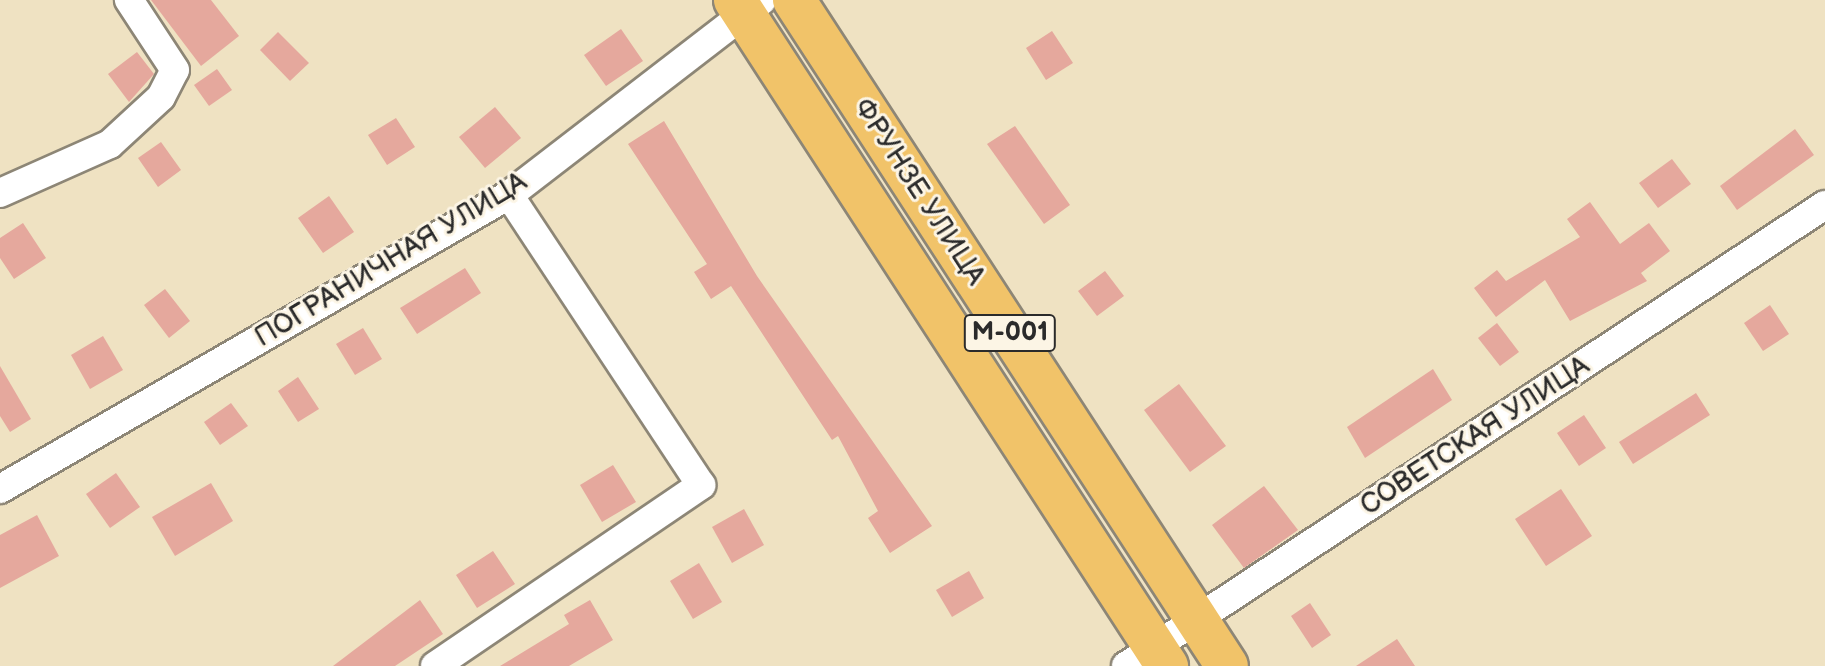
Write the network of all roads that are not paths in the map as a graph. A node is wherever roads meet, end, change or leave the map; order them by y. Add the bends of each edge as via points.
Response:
1 (129, 0) edge
2 (794, 0) edge
3 (747, 5) edge
4 (0, 193) edge
5 (509, 195) junction
6 (1825, 205) edge
7 (0, 489) edge
8 (1196, 619) junction
9 (1149, 660) edge
10 (435, 666) edge
11 (1227, 666) edge

1 - 4 street via 175,70 161,97 110,144
2 - 8 main road, ФРУНЗЕ УЛИЦА / M-001
3 - 5 street, ПОГРАНИЧНАЯ УЛИЦА
3 - 9 main road, ФРУНЗЕ УЛИЦА / M-001
5 - 7 street, ПОГРАНИЧНАЯ УЛИЦА
5 - 10 street via 701,485
6 - 8 street, СОВЕТСКАЯ УЛИЦА
8 - 9 street, СОВЕТСКАЯ УЛИЦА
8 - 11 main road, ФРУНЗЕ УЛИЦА / M-001

